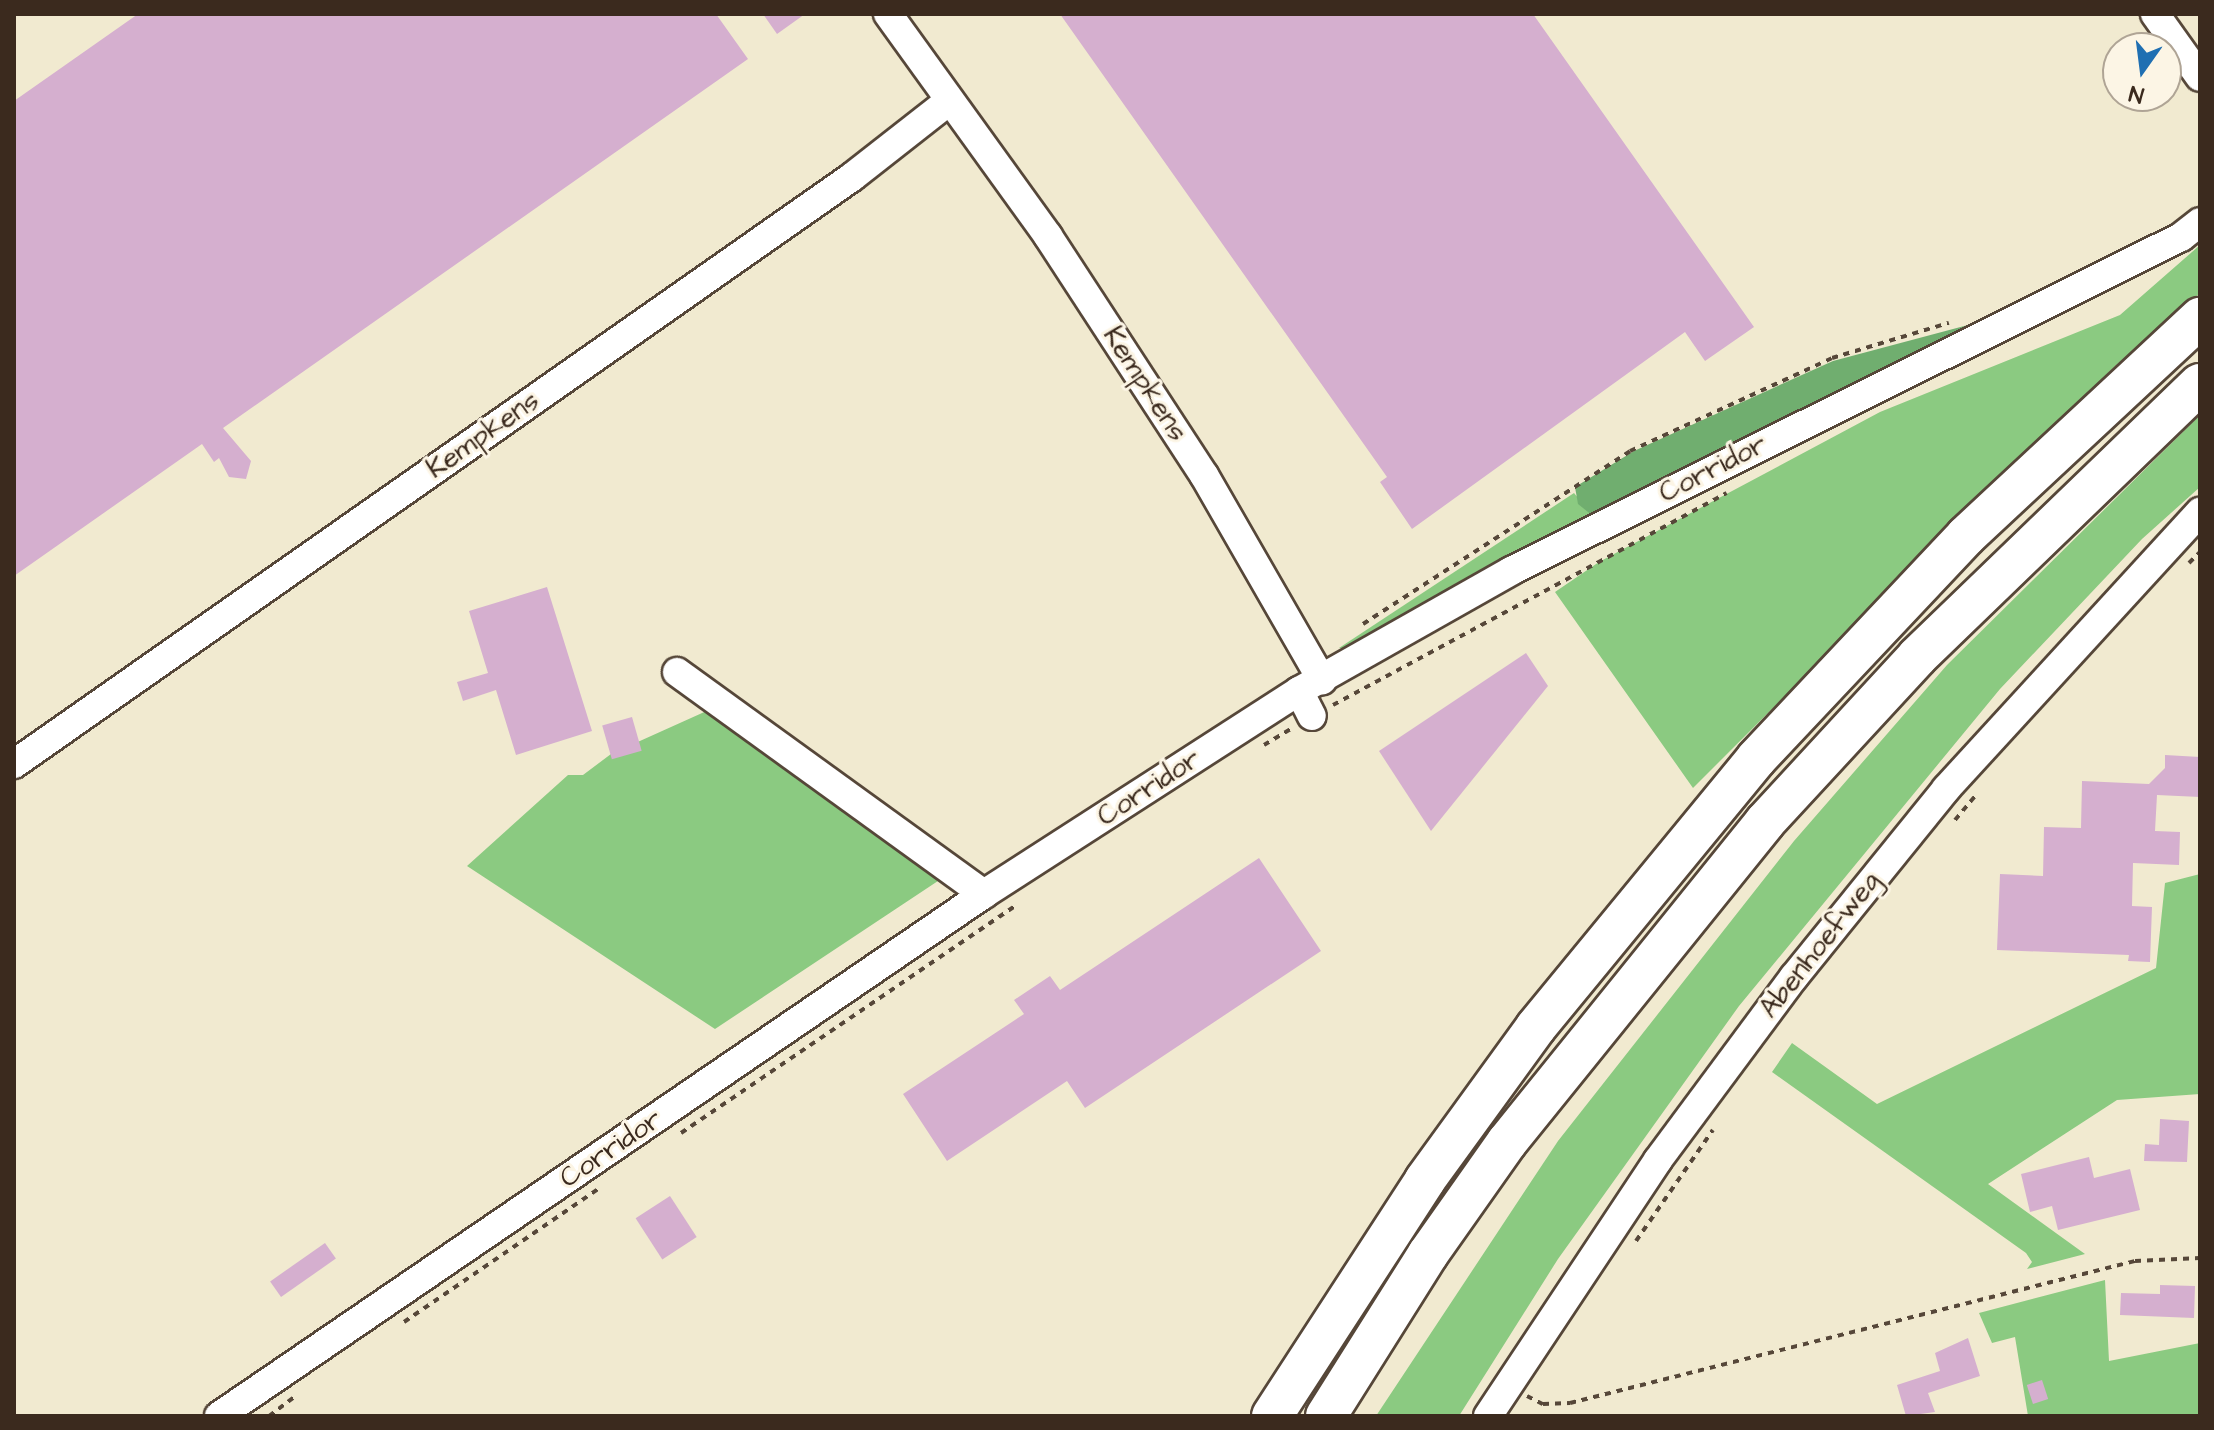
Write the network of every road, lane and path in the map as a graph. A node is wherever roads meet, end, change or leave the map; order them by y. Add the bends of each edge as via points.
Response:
1 (888, 14) edge
2 (2155, 14) edge
3 (2200, 77) edge
4 (949, 101) junction
5 (2200, 222) edge
6 (2200, 318) edge
7 (1954, 322) dead end
8 (2200, 384) edge
9 (2200, 512) edge
10 (2200, 552) edge
11 (2178, 574) dead end
12 (1361, 626) dead end
13 (677, 672) dead end
14 (1311, 696) junction
15 (14, 764) edge
16 (1984, 785) dead end
17 (1948, 828) dead end
18 (984, 894) junction
19 (1716, 1127) dead end
20 (1630, 1250) dead end
21 (512, 1253) dead end
22 (2200, 1258) edge
23 (395, 1328) dead end
24 (1539, 1386) dead end
25 (302, 1390) dead end
26 (219, 1416) edge
27 (269, 1416) edge
28 (1272, 1416) edge
29 (1326, 1416) edge
30 (1488, 1416) edge

1 - 4 street, Kempkens
2 - 3 street
4 - 14 street, Kempkens via 1048,236 1204,475
4 - 15 street, Kempkens via 852,177
5 - 14 street, Corridor via 2181,237 1511,571
6 - 28 highway via 1966,536 1756,759 1536,1027 1425,1180
7 - 12 path, Corridor via 1844,353 1630,451
8 - 29 highway via 1917,657 1765,822 1507,1142 1428,1254
9 - 30 street, Abenhoefweg via 1997,730 1810,955 1658,1160
10 - 11 path
13 - 18 street
14 - 18 street, Corridor
16 - 17 path
18 - 26 street, Corridor
19 - 20 path
21 - 23 path
22 - 24 path via 2135,1261 1570,1403 1543,1404 1531,1398
25 - 27 path

